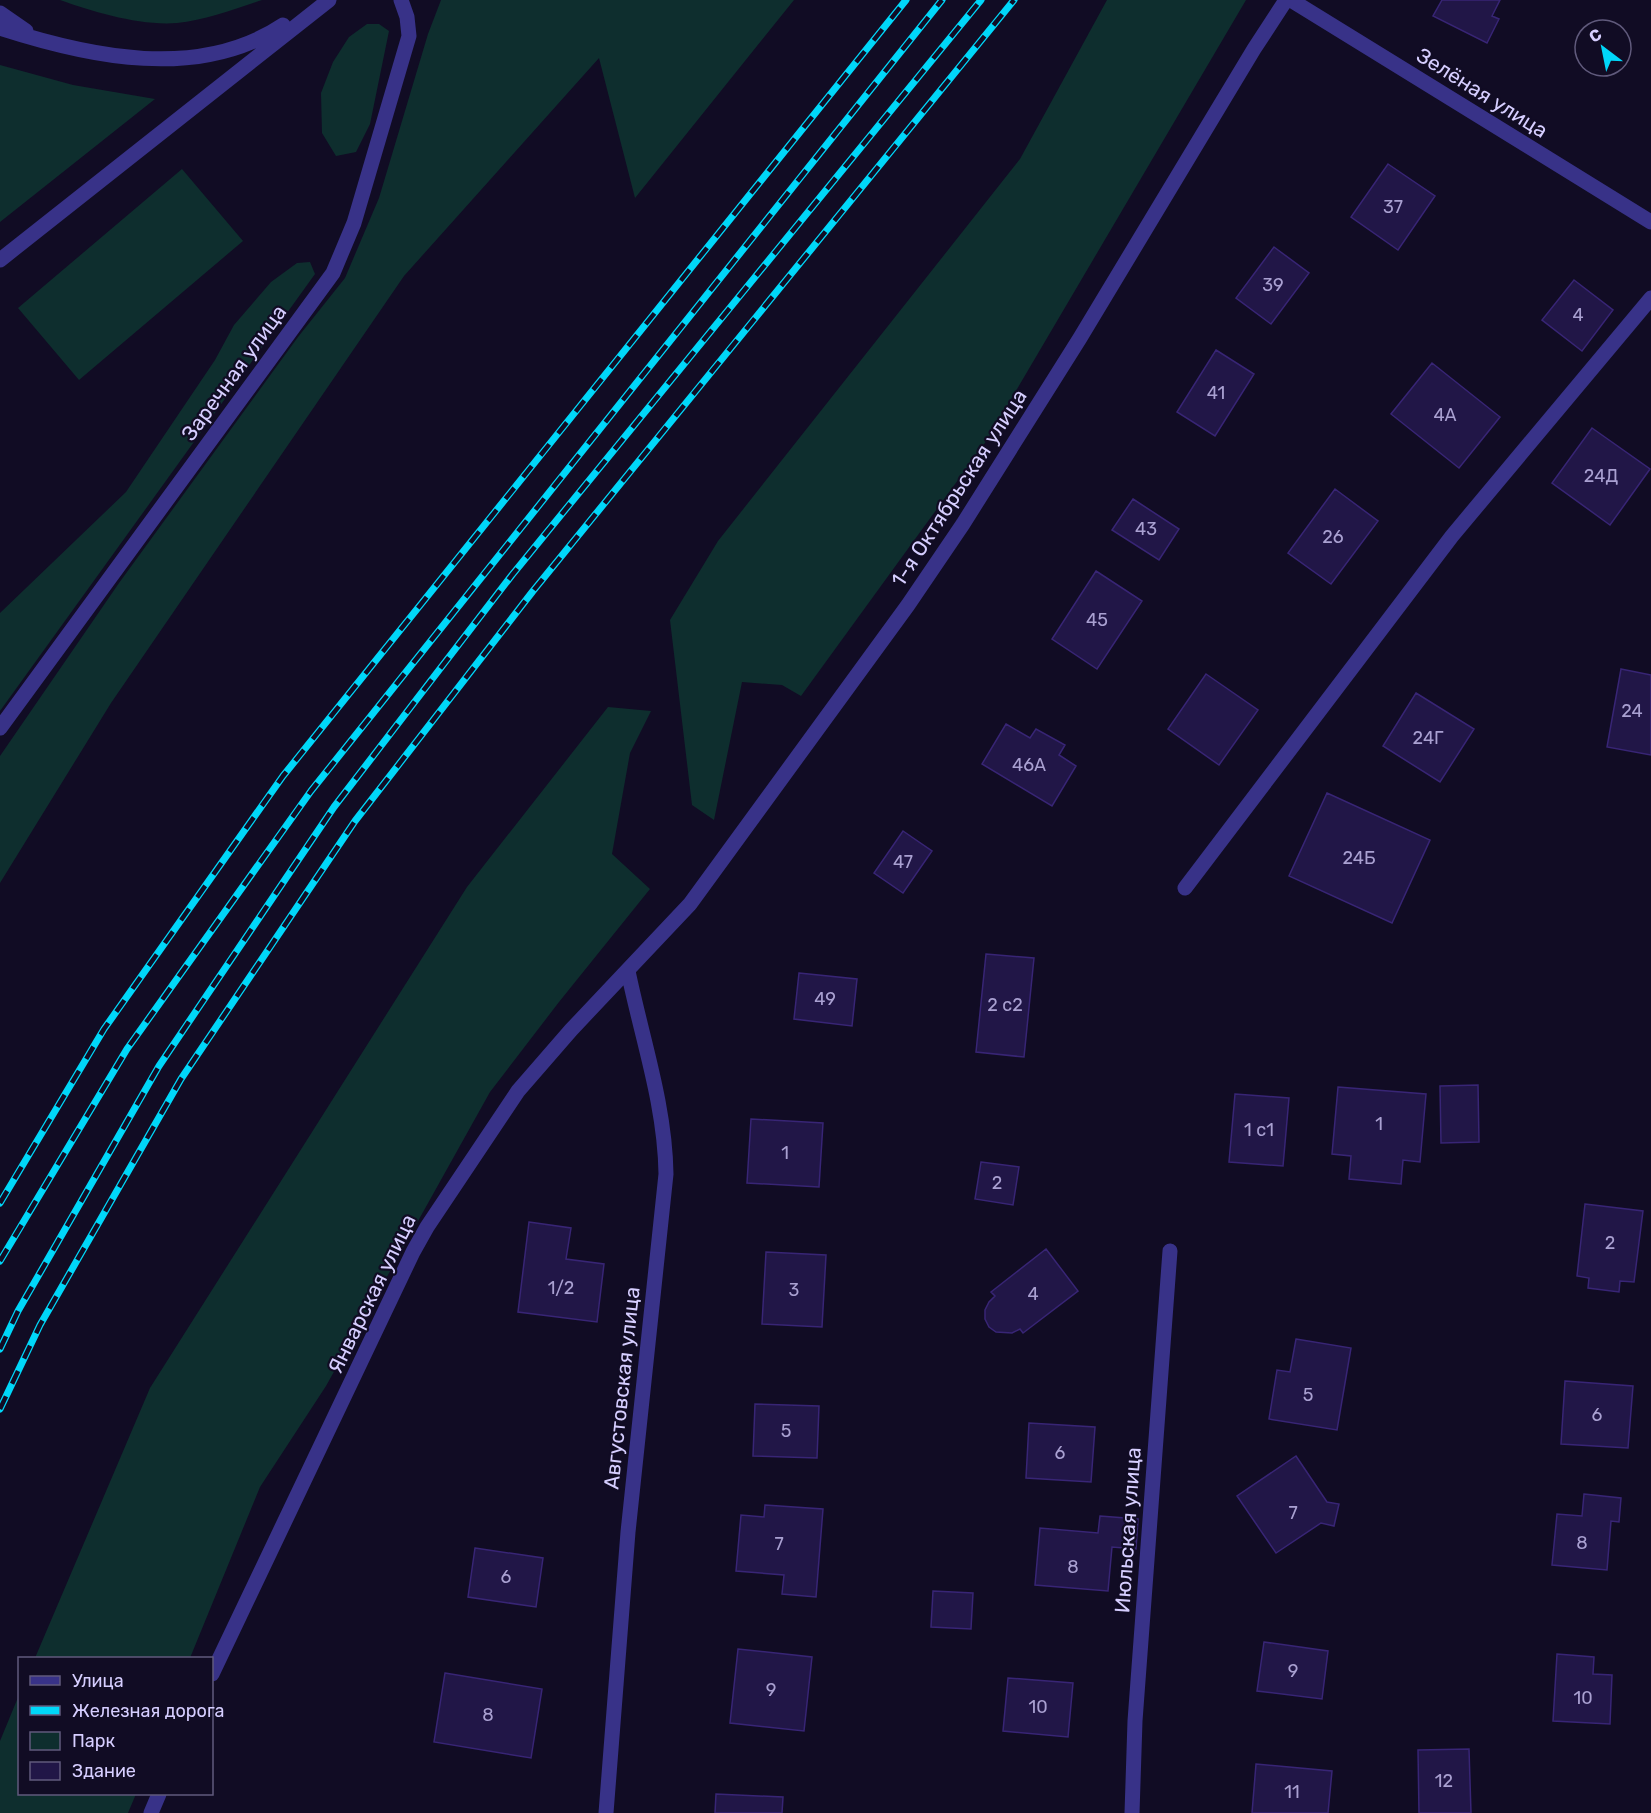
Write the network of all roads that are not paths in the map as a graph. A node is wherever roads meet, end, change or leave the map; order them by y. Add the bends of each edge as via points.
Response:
1 (321, 0) edge
2 (329, 0) edge
3 (401, 0) edge
4 (1286, 0) edge
5 (1291, 0) edge
6 (0, 13) edge
7 (0, 28) edge
8 (41, 41) junction
9 (1651, 222) edge
10 (0, 260) edge
11 (1651, 298) edge
12 (0, 728) edge
13 (1185, 888) dead end
14 (628, 971) junction
15 (1170, 1251) dead end
16 (213, 1672) edge
17 (159, 1795) edge
18 (151, 1813) edge
19 (606, 1813) edge
20 (1132, 1813) edge

1 - 8 street via 259,40 192,58 141,58
2 - 10 street
3 - 12 street, Заречная улица via 409,36 351,231 333,273
4 - 14 street, 1-я Октябрьская улица via 963,524 690,904
5 - 9 street, Зелёная улица
6 - 8 street
7 - 8 street
11 - 13 street via 1452,536
14 - 16 street, Январская улица via 518,1091 427,1227
14 - 19 street, Августовская улица via 654,1074 664,1131 666,1174 628,1532
15 - 20 street, Июльская улица via 1136,1709
17 - 18 street

